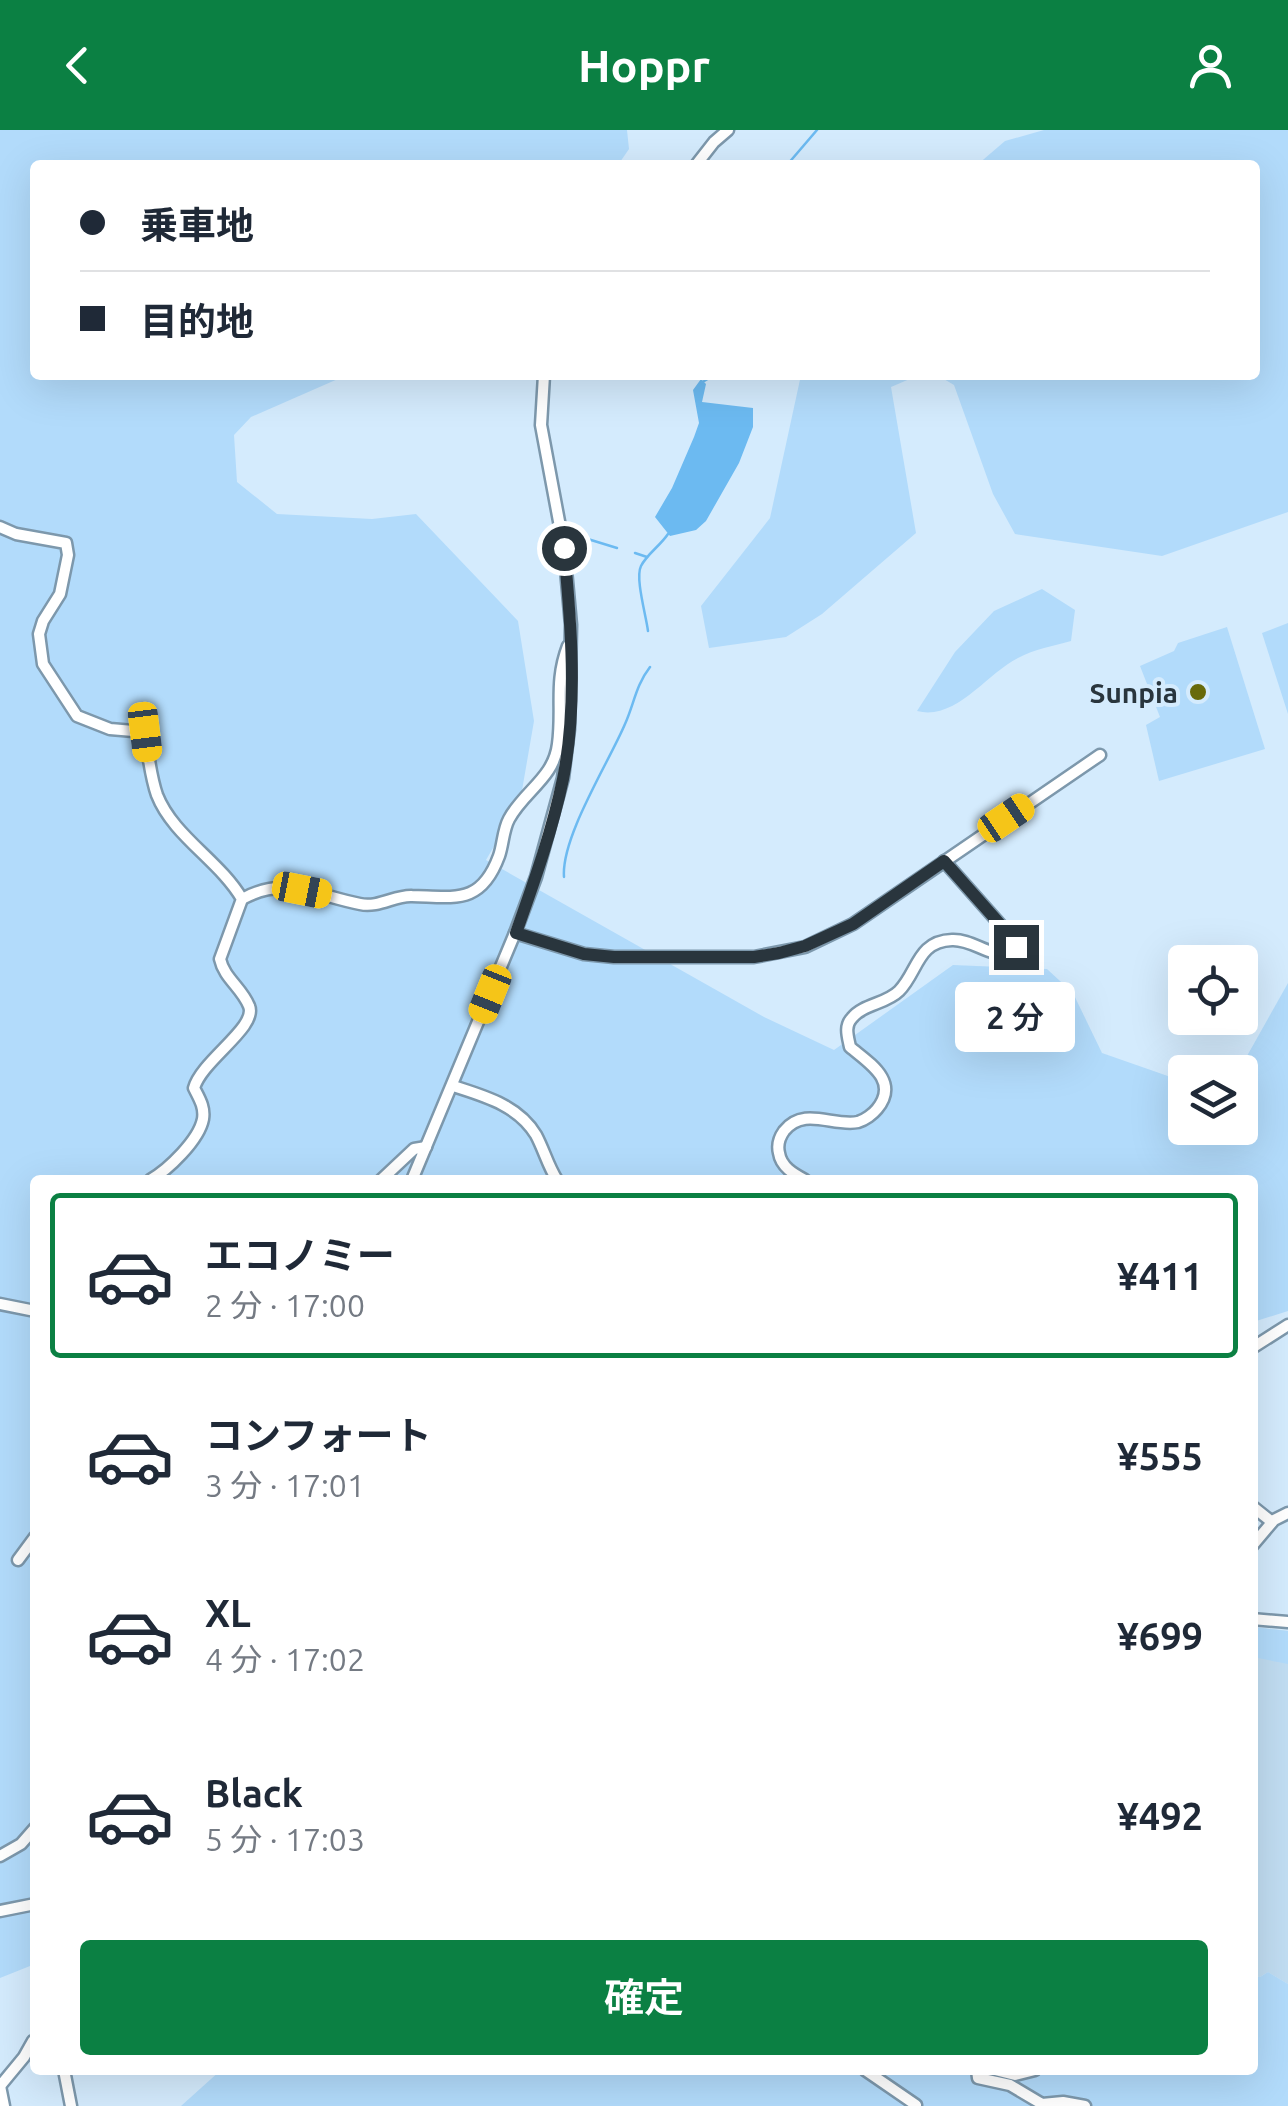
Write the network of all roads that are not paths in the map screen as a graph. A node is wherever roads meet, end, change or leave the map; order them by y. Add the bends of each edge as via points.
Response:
1 (728, 130) edge
2 (700, 160) edge
3 (544, 380) edge
4 (0, 528) edge
5 (571, 638) junction
6 (1100, 755) dead end
7 (944, 861) junction
8 (242, 899) junction
9 (516, 933) junction
10 (453, 1086) junction
11 (426, 1147) junction
12 (160, 1175) edge
13 (386, 1175) edge
14 (414, 1175) edge
15 (555, 1175) edge
16 (797, 1175) edge
17 (0, 1304) edge
18 (30, 1310) edge
19 (1288, 1325) edge
20 (1258, 1344) edge
21 (1258, 1511) edge
22 (1288, 1513) edge
23 (1272, 1522) junction
24 (1258, 1539) edge
25 (30, 1543) edge
26 (18, 1560) dead end
27 (1258, 1620) edge
28 (1288, 1622) edge
29 (30, 1834) edge
30 (0, 1856) edge
31 (30, 1905) edge
32 (0, 1911) edge
33 (30, 2046) edge
34 (65, 2075) edge
35 (871, 2075) edge
36 (978, 2075) edge
37 (0, 2086) edge
38 (916, 2105) edge
39 (4, 2106) edge
40 (71, 2106) edge
41 (1085, 2106) edge

1 - 2 street
3 - 5 street via 541,425 564,548
4 - 8 street via 66,543 60,594 39,634 43,664 78,716 110,729 145,732 158,798
5 - 8 street via 558,671 552,768 508,820 482,887 454,899 406,896 373,904 276,888
5 - 9 street via 564,778
6 - 7 street
7 - 9 street via 853,924 779,953 614,957
7 - 16 street via 1016,947 998,956 955,939 940,942 923,951 902,989 853,1016 847,1026 850,1048 884,1080 884,1099 859,1122 804,1118 786,1128 779,1159
8 - 12 street via 220,959 251,1015 197,1076 203,1123
9 - 10 street
10 - 11 street
10 - 15 street via 499,1101 518,1115
11 - 13 street via 414,1149
11 - 14 street
17 - 18 street
19 - 20 street
21 - 23 street
22 - 23 street
23 - 24 street
25 - 26 street
27 - 28 street
29 - 30 street
31 - 32 street
33 - 37 street
34 - 40 street
35 - 38 street
36 - 41 street via 1042,2104
37 - 39 street

